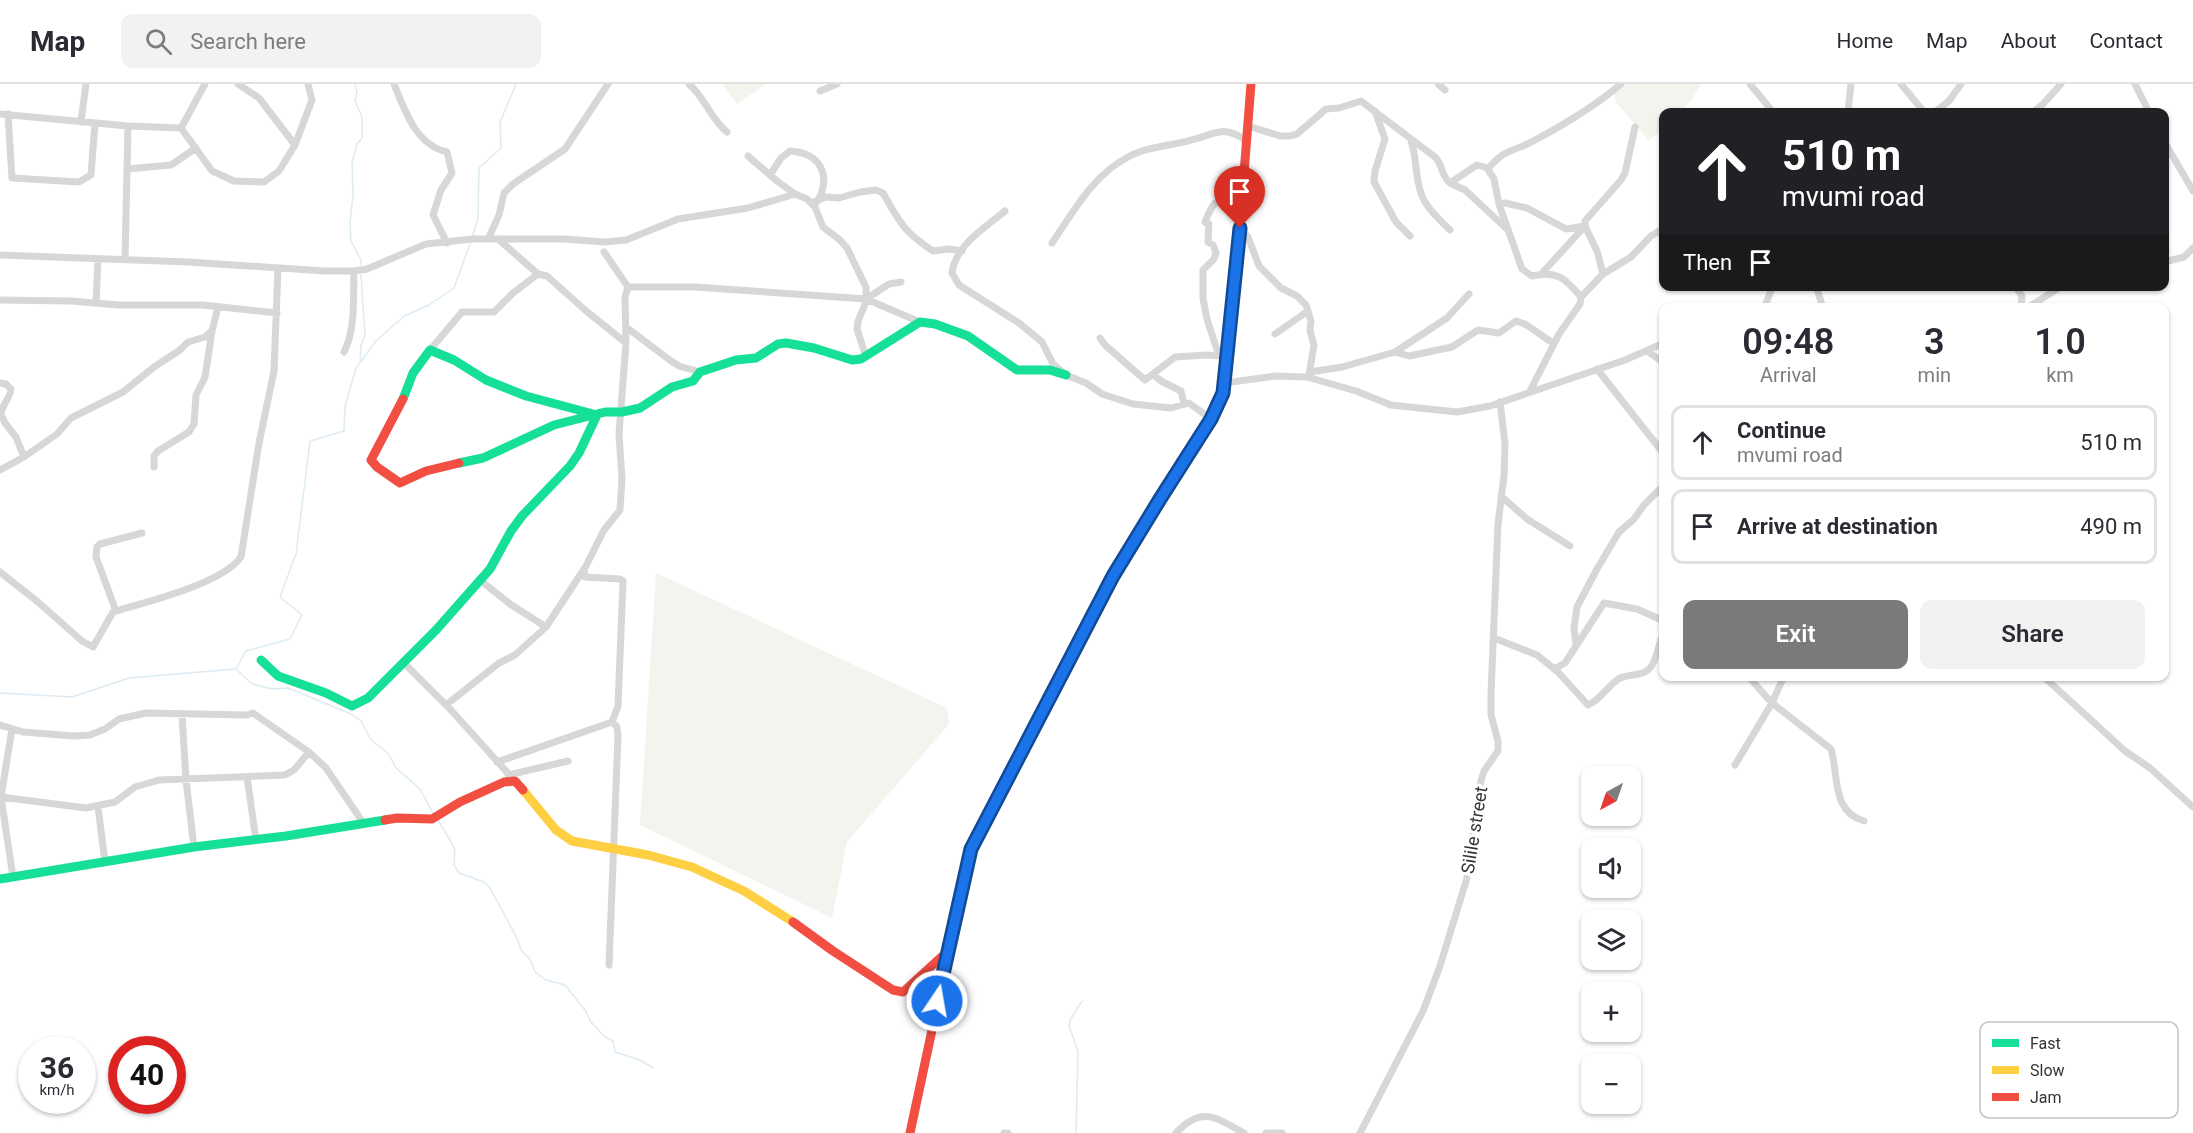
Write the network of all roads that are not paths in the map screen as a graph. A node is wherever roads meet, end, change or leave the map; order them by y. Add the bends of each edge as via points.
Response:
1 (86, 84) edge
2 (205, 84) edge
3 (238, 84) edge
4 (308, 84) edge
5 (394, 84) edge
6 (608, 84) edge
7 (689, 84) edge
8 (837, 84) edge
9 (1251, 84) edge
10 (1438, 84) edge
11 (1621, 84) edge
12 (1750, 84) edge
13 (1851, 84) edge
14 (1900, 84) edge
15 (1961, 84) edge
16 (2061, 84) edge
17 (2135, 84) edge
18 (1445, 90) dead end
19 (820, 91) dead end
20 (1770, 108) edge
21 (1848, 108) edge
22 (1921, 108) edge
23 (1940, 108) edge
24 (2038, 108) edge
25 (2147, 108) edge
26 (1375, 111) junction
27 (4, 114) edge
28 (81, 122) junction
29 (95, 123) junction
30 (128, 126) junction
31 (1248, 126) junction
32 (1635, 127) dead end
33 (181, 128) junction
34 (727, 132) dead end
35 (1247, 141) junction
36 (1411, 141) junction
37 (295, 145) junction
38 (196, 148) junction
39 (2169, 149) edge
40 (748, 156) dead end
41 (128, 169) junction
42 (1488, 169) junction
43 (770, 175) junction
44 (1450, 183) junction
45 (2193, 190) edge
46 (795, 194) junction
47 (1242, 203) junction
48 (815, 204) junction
49 (1499, 204) junction
50 (1005, 211) dead end
51 (1585, 226) junction
52 (1240, 228) junction
53 (1450, 230) dead end
54 (1659, 231) edge
55 (1510, 232) junction
56 (1410, 236) dead end
57 (489, 237) junction
58 (498, 239) junction
59 (447, 243) junction
60 (1052, 243) dead end
61 (2193, 248) edge
62 (962, 251) junction
63 (604, 252) dead end
64 (0, 255) edge
65 (98, 259) junction
66 (125, 260) junction
67 (2169, 260) edge
68 (278, 268) junction
69 (354, 271) junction
70 (1543, 273) junction
71 (538, 274) junction
72 (1604, 274) junction
73 (901, 282) dead end
74 (627, 287) junction
75 (2054, 291) edge
76 (1469, 294) dead end
77 (1581, 297) junction
78 (866, 299) junction
79 (0, 300) edge
80 (96, 303) junction
81 (2035, 303) edge
82 (218, 307) junction
83 (1308, 311) junction
84 (278, 313) junction
85 (920, 322) junction
86 (626, 327) junction
87 (212, 331) junction
88 (1275, 334) dead end
89 (1100, 338) dead end
90 (1553, 343) junction
91 (626, 344) junction
92 (1659, 345) edge
93 (430, 350) junction
94 (1647, 351) junction
95 (344, 352) dead end
96 (1395, 352) junction
97 (1223, 356) junction
98 (866, 357) junction
99 (1659, 359) edge
100 (1596, 369) junction
101 (700, 372) junction
102 (1309, 374) junction
103 (1066, 375) junction
104 (1154, 375) junction
105 (0, 383) edge
106 (1224, 383) junction
107 (1530, 391) junction
108 (1500, 402) junction
109 (1184, 404) junction
110 (622, 412) junction
111 (597, 415) junction
112 (1211, 419) junction
113 (1659, 448) edge
114 (24, 458) junction
115 (154, 467) dead end
116 (0, 470) edge
117 (1659, 490) edge
118 (1501, 496) junction
119 (142, 533) dead end
120 (1570, 546) dead end
121 (584, 569) junction
122 (0, 572) edge
123 (480, 580) junction
124 (116, 611) junction
125 (1659, 619) edge
126 (546, 627) junction
127 (1494, 638) junction
128 (1659, 640) edge
129 (1576, 644) junction
130 (261, 660) dead end
131 (403, 662) junction
132 (1554, 669) junction
133 (1752, 681) edge
134 (1781, 681) edge
135 (2048, 681) edge
136 (1772, 703) junction
137 (446, 705) junction
138 (182, 715) junction
139 (612, 722) junction
140 (0, 726) edge
141 (12, 729) junction
142 (309, 752) junction
143 (567, 761) dead end
144 (497, 762) junction
145 (1735, 765) dead end
146 (247, 777) junction
147 (511, 778) junction
148 (186, 780) junction
149 (1, 797) edge
150 (98, 807) junction
151 (2193, 807) edge
152 (1, 811) edge
153 (1864, 821) dead end
154 (364, 824) junction
155 (256, 840) junction
156 (194, 848) junction
157 (613, 849) junction
158 (105, 862) junction
159 (13, 877) junction
160 (0, 879) edge
161 (949, 950) junction
162 (609, 964) dead end
163 (910, 1133) edge
164 (1176, 1133) edge
165 (1244, 1133) edge
166 (1266, 1133) edge
167 (1282, 1133) edge
168 (1360, 1133) edge

1 - 28 street
2 - 33 street
3 - 37 street via 259,98
4 - 37 street via 312,100
5 - 59 street via 414,128 430,146 447,152 452,173 441,190 433,215
6 - 57 street via 565,149 504,193
7 - 34 street
8 - 19 street
9 - 31 street
10 - 18 street
11 - 42 street via 1567,122 1503,153
12 - 20 street
13 - 21 street
14 - 22 street
15 - 23 street
16 - 24 street
17 - 25 street
26 - 31 street via 1359,101 1326,109 1297,135 1290,136
26 - 36 street
26 - 56 street via 1385,140 1374,182 1396,222
27 - 28 street
27 - 29 street via 12,178 79,182 91,176
28 - 29 street
29 - 30 street
30 - 33 street
30 - 41 street
31 - 35 street
32 - 51 street via 1625,173
33 - 38 street
35 - 47 street
35 - 60 street via 1229,131 1217,131 1128,157 1102,174
36 - 44 street via 1439,161
36 - 53 street via 1421,194
37 - 38 street via 279,171 264,182 234,181 212,171
38 - 41 street via 171,165
39 - 45 street
40 - 43 street
41 - 66 street
42 - 44 street via 1478,165
42 - 49 street
43 - 46 street
43 - 48 street via 790,151 811,158 823,169 825,180
44 - 55 street via 1466,190
46 - 48 street
46 - 58 street via 748,208 678,219 626,240
47 - 52 street
47 - 97 street via 1216,201 1205,222 1209,224 1208,242 1216,253 1203,270 1203,299
48 - 62 street via 825,197 876,190 883,193 912,237 933,251
48 - 78 street via 823,227 847,248 867,287
49 - 51 street via 1527,208 1566,229
49 - 55 street
50 - 62 street via 982,228
51 - 70 street
51 - 72 street
52 - 83 street via 1248,237 1259,266 1281,288 1302,300
52 - 97 street
54 - 72 street via 1631,257
55 - 70 street via 1522,269 1532,276
57 - 58 street
57 - 59 street
58 - 71 street
59 - 69 street via 426,244
61 - 67 street via 2184,257
62 - 103 street via 952,268 956,281 1042,342 1053,364
63 - 74 street
64 - 65 street
65 - 66 street
65 - 80 street
66 - 68 street
68 - 69 street
68 - 84 street
69 - 95 street via 352,324
70 - 77 street via 1560,277
71 - 91 street via 547,276
71 - 93 street via 494,312 462,312
72 - 77 street
73 - 78 street via 889,284
74 - 78 street via 695,286
74 - 86 street
75 - 81 street
76 - 96 street via 1447,318
77 - 90 street
78 - 85 street
78 - 98 street via 857,329
79 - 80 street
80 - 82 street
82 - 84 street
82 - 87 street
83 - 88 street
83 - 102 street via 1314,345
84 - 124 street via 271,391 241,557 222,574
85 - 98 street
85 - 103 street via 968,336 1017,370 1050,370
86 - 91 street
86 - 101 street via 679,366
87 - 114 street via 205,338 188,342 116,396 71,418 57,434
87 - 115 street via 205,377 196,395 194,424 189,432 158,451
89 - 104 street via 1145,380
90 - 96 street via 1516,321 1499,333 1478,330 1452,347 1409,356
90 - 107 street
91 - 110 street
92 - 94 street
93 - 111 street via 526,396
93 - 111 street via 413,372 393,421 371,460 400,483 426,471 483,458 554,425
94 - 99 street
94 - 100 street
96 - 102 street
97 - 104 street via 1175,357
97 - 106 street
98 - 101 street via 852,360 786,343 756,358
100 - 107 street
100 - 113 street
101 - 110 street via 693,381 672,387 645,406
102 - 106 street
102 - 108 street via 1391,405 1457,412
103 - 109 street via 1102,394 1133,404 1171,408
104 - 109 street via 1181,391
105 - 114 street via 11,389 1,410
106 - 112 street
107 - 108 street
108 - 118 street, Silile street via 1505,444
109 - 112 street via 1189,403
110 - 111 street
110 - 121 street via 622,504
111 - 123 street via 570,466 522,516
112 - 161 street via 1098,605 971,849
114 - 116 street
117 - 129 street via 1619,532 1597,569 1577,607
118 - 120 street via 1527,519
118 - 127 street, Silile street
119 - 124 street via 97,547 96,557
121 - 126 street
121 - 139 street via 585,576 623,582 618,706
122 - 124 street via 93,647
123 - 126 street
123 - 131 street
125 - 129 street via 1637,609 1604,603
126 - 137 street via 515,655
127 - 132 street via 1537,655
127 - 168 street, Silile street via 1491,715 1498,751 1480,784 1467,878 1423,1011
128 - 132 street via 1650,669 1620,678 1588,705
129 - 132 street via 1565,663
130 - 131 street via 278,676 352,706 368,698
131 - 137 street
133 - 136 street
134 - 136 street
135 - 151 street
136 - 145 street
136 - 153 street via 1831,749 1843,807 1851,816
137 - 144 street
138 - 141 street via 131,715 90,735
138 - 142 street via 253,713
138 - 148 street
139 - 144 street
139 - 157 street via 618,736
140 - 141 street
141 - 149 street
142 - 146 street via 285,775
142 - 154 street via 326,768
143 - 147 street
144 - 147 street
146 - 148 street
146 - 155 street
147 - 154 street via 432,819 406,817
147 - 157 street via 564,836 585,845
148 - 150 street via 147,783
148 - 156 street
149 - 150 street via 67,807
149 - 152 street
150 - 158 street
152 - 159 street
154 - 155 street
155 - 156 street
156 - 158 street
157 - 161 street via 675,861 744,891 893,990 908,989
157 - 162 street
158 - 159 street
159 - 160 street
161 - 163 street
164 - 165 street via 1189,1121 1202,1117 1222,1119
166 - 167 street

